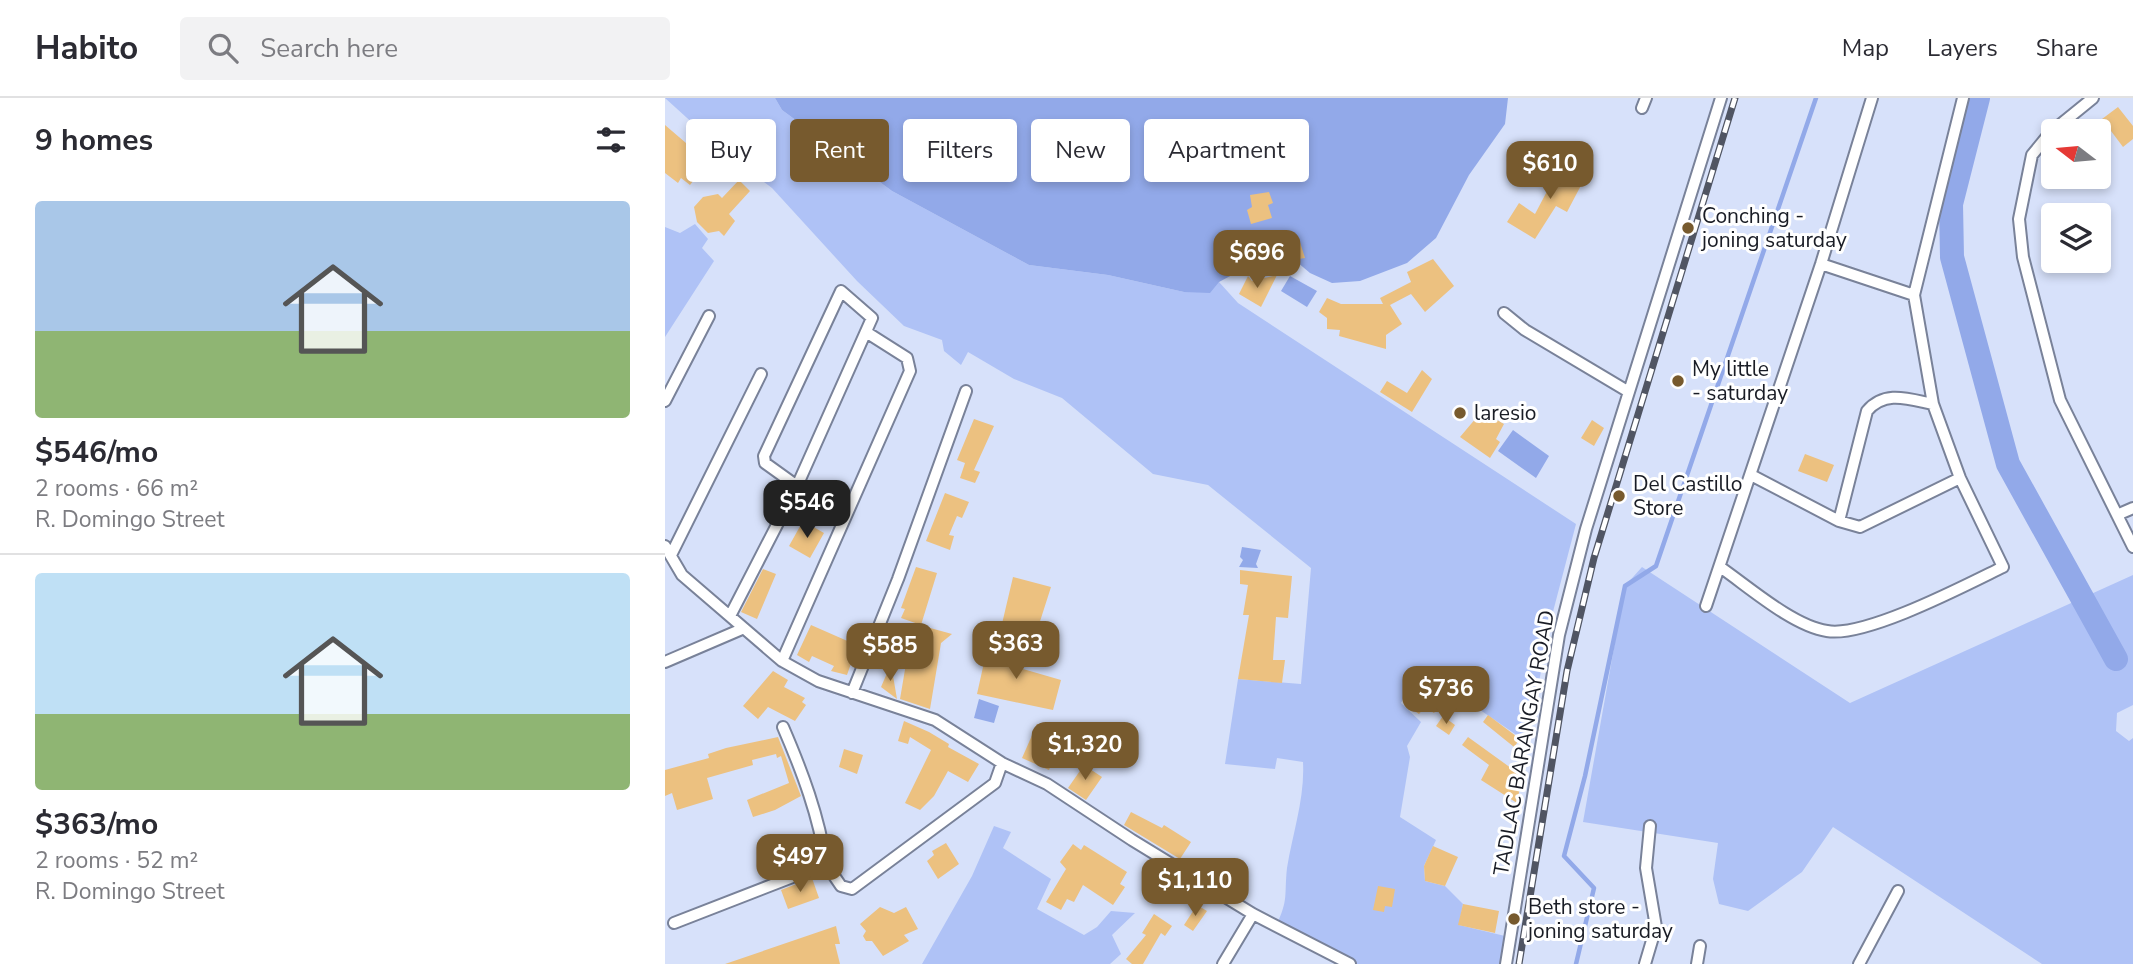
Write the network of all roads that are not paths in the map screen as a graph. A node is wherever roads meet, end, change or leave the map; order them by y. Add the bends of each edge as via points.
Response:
1 (1721, 98) edge
2 (1872, 98) edge
3 (1963, 98) edge
4 (2069, 98) edge
5 (2093, 98) edge
6 (2077, 109) junction
7 (1821, 264) junction
8 (1913, 295) junction
9 (1504, 313) dead end
10 (709, 316) dead end
11 (866, 332) junction
12 (761, 374) dead end
13 (966, 391) dead end
14 (1629, 392) junction
15 (665, 401) edge
16 (1933, 404) junction
17 (1751, 475) junction
18 (1961, 478) junction
19 (797, 486) junction
20 (2133, 508) edge
21 (2117, 514) junction
22 (1839, 521) junction
23 (2133, 547) edge
24 (668, 551) edge
25 (1720, 568) junction
26 (1706, 606) dead end
27 (730, 616) junction
28 (742, 629) junction
29 (782, 661) junction
30 (665, 662) edge
31 (852, 692) junction
32 (783, 727) dead end
33 (1002, 763) junction
34 (1650, 826) dead end
35 (826, 864) junction
36 (1898, 891) dead end
37 (1253, 914) junction
38 (674, 923) dead end
39 (1700, 946) dead end
40 (1223, 964) edge
41 (1350, 964) edge
42 (1506, 964) edge
43 (1645, 964) edge
44 (1697, 964) edge
45 (1859, 964) edge

1 - 14 street, TADLAC BARANGAY ROAD
2 - 7 street
3 - 8 street
4 - 6 street
5 - 6 street
6 - 21 street via 2032,155 2019,219 2023,257 2060,400
7 - 8 street
7 - 17 street
8 - 16 street
9 - 14 street
10 - 15 street
11 - 19 street
11 - 19 street via 872,318 841,291 764,456 765,463
11 - 29 street via 907,358 910,371
12 - 24 street
13 - 31 street
14 - 42 street, TADLAC BARANGAY ROAD via 1559,635
16 - 18 street
16 - 22 street via 1894,397 1877,400 1867,411
17 - 22 street
17 - 25 street
18 - 22 street via 1860,527
18 - 25 street via 2003,567 1906,612 1841,632 1825,631 1796,619
19 - 27 street
20 - 21 street
21 - 23 street
24 - 27 street via 682,575
25 - 26 street
27 - 28 street
28 - 29 street
28 - 30 street
29 - 31 street via 818,681
31 - 33 street via 935,720
32 - 35 street via 810,796
33 - 35 street via 995,783 852,889 841,886
33 - 37 street via 1047,784
34 - 43 street via 1646,868 1656,927
35 - 38 street
36 - 45 street
37 - 40 street
37 - 41 street
39 - 44 street

